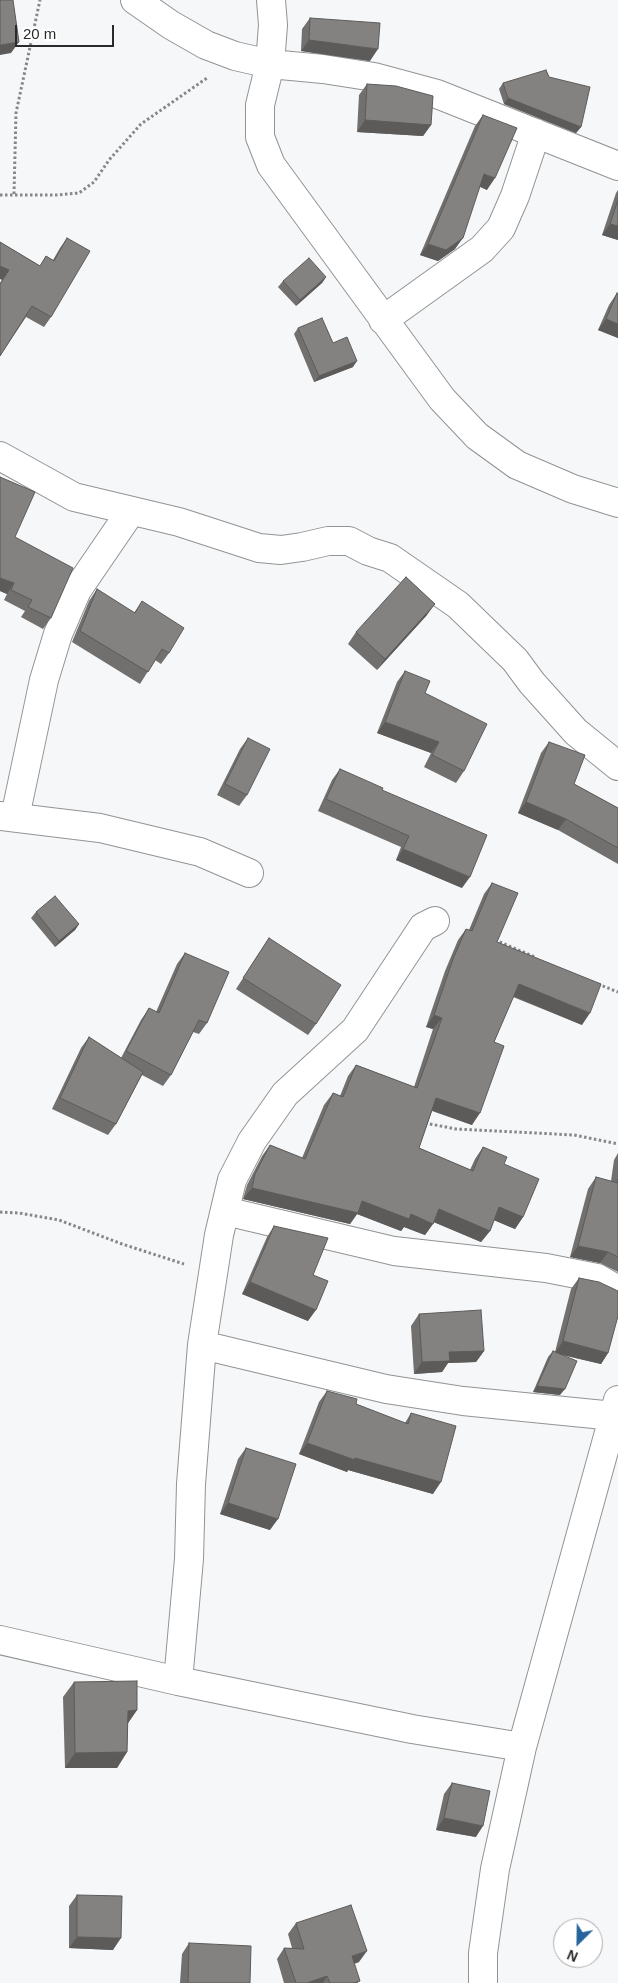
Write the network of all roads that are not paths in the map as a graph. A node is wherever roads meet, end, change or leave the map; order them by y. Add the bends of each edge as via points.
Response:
1 (135, 0) edge
2 (271, 0) edge
3 (270, 64) junction
4 (536, 133) junction
5 (618, 166) edge
6 (383, 320) junction
7 (0, 456) edge
8 (618, 503) edge
9 (131, 511) junction
10 (618, 766) edge
11 (7, 816) edge
12 (249, 873) dead end
13 (435, 921) dead end
14 (225, 1211) junction
15 (618, 1290) edge
16 (202, 1345) junction
17 (616, 1408) edge
18 (0, 1640) edge
19 (178, 1681) junction
20 (522, 1747) junction
21 (483, 1983) edge

1 - 3 street via 206,45
2 - 3 street
3 - 4 street via 374,77 437,94
3 - 6 street via 260,105 260,137 271,165
4 - 5 street
4 - 6 street via 501,228 482,249
6 - 8 street via 442,399 477,436 517,465 573,489
7 - 9 street via 74,497
9 - 10 street via 179,522 260,548 281,550 328,541 349,541 390,558 458,605 516,660 576,732
9 - 11 street via 77,590 58,634
11 - 12 street via 100,828 200,852
13 - 14 street via 423,927 355,1030 285,1094 252,1141 232,1180
14 - 15 street via 394,1251 589,1276
14 - 16 street
16 - 17 street via 386,1389 463,1401
16 - 19 street
17 - 20 street
18 - 19 street
19 - 20 street via 412,1729
20 - 21 street via 495,1869 483,1953

